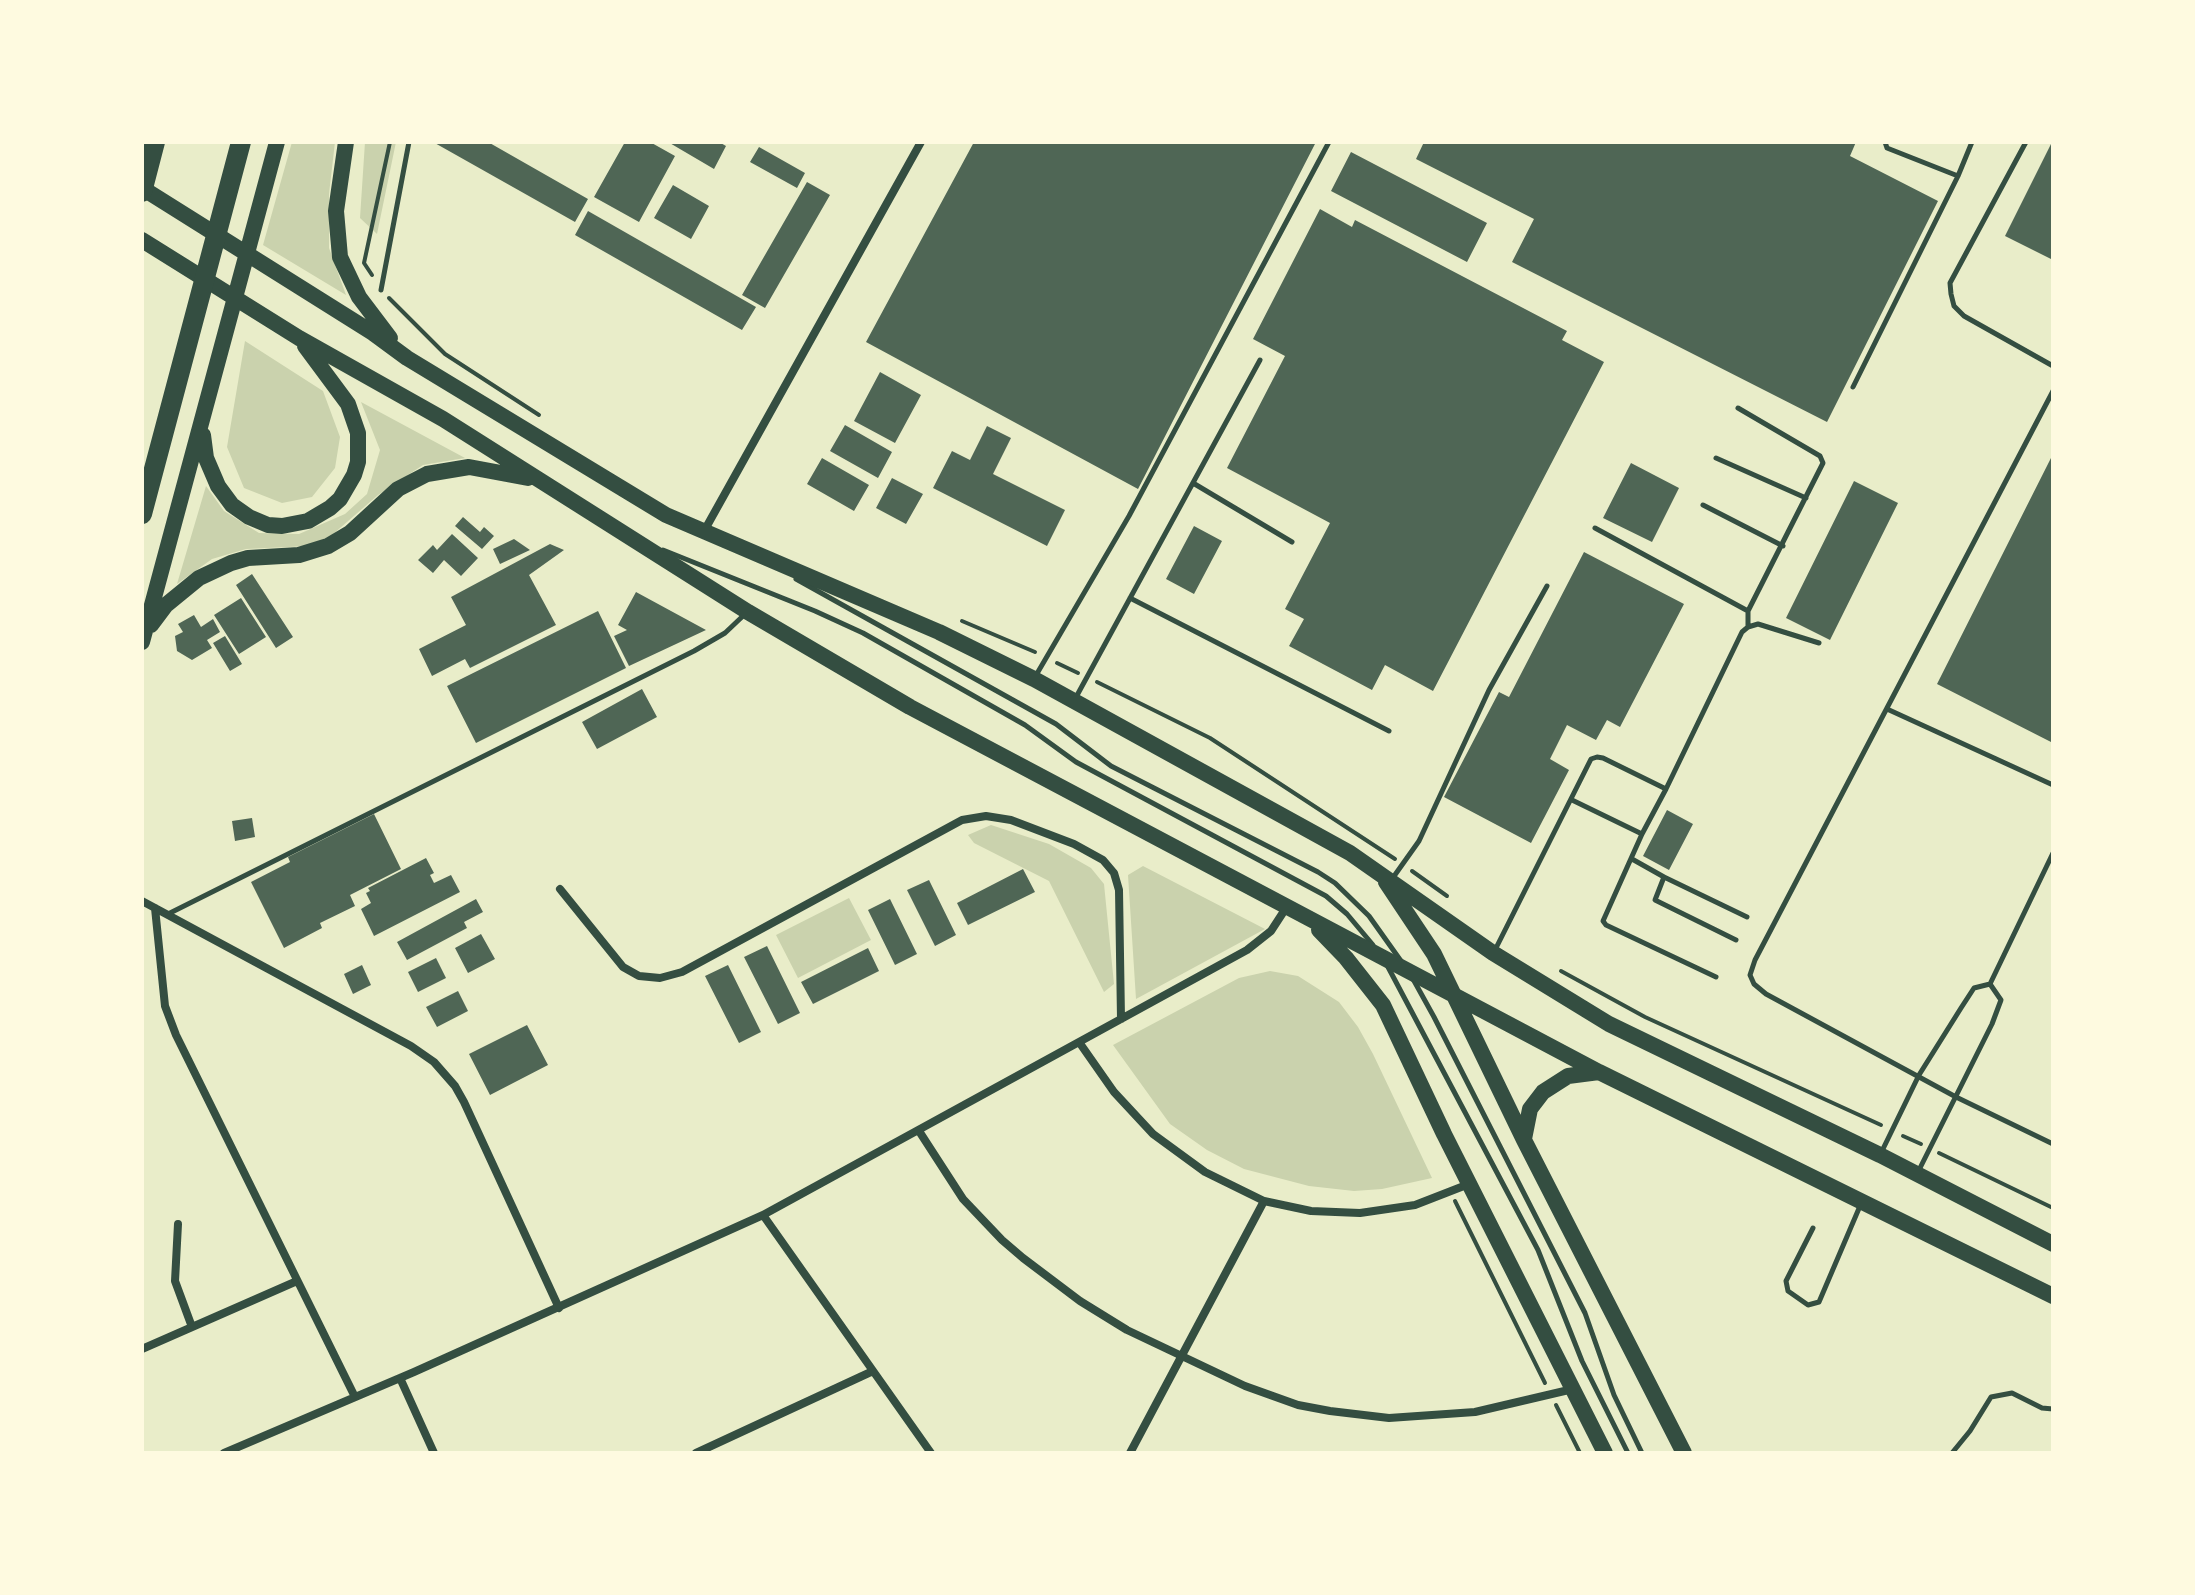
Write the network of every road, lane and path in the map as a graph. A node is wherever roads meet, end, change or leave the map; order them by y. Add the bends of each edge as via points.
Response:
1 (155, 142) edge
2 (241, 142) edge
3 (277, 142) edge
4 (346, 142) edge
5 (409, 142) edge
6 (921, 142) edge
7 (1329, 142) edge
8 (1885, 142) edge
9 (1972, 142) edge
10 (2026, 142) edge
11 (1958, 176) junction
12 (142, 190) edge
13 (142, 240) edge
14 (381, 290) dead end
15 (299, 338) junction
16 (407, 358) junction
17 (1260, 360) dead end
18 (2053, 366) edge
19 (1853, 387) dead end
20 (2053, 391) edge
21 (1738, 408) dead end
22 (203, 423) junction
23 (1716, 458) dead end
24 (545, 483) junction
25 (1193, 483) junction
26 (1806, 498) junction
27 (1703, 505) dead end
28 (142, 514) edge
29 (1595, 528) dead end
30 (703, 533) junction
31 (624, 534) junction
32 (1292, 542) dead end
33 (1783, 546) junction
34 (1547, 586) dead end
35 (1130, 598) junction
36 (1748, 611) junction
37 (748, 612) junction
38 (1748, 627) junction
39 (142, 640) edge
40 (1819, 643) dead end
41 (1034, 679) junction
42 (1074, 700) junction
43 (1887, 709) junction
44 (1389, 731) dead end
45 (2053, 785) edge
46 (1666, 789) junction
47 (1572, 800) junction
48 (1642, 834) junction
49 (2053, 853) edge
50 (1632, 859) junction
51 (1376, 868) junction
52 (1664, 877) junction
53 (1392, 880) junction
54 (560, 889) dead end
55 (142, 901) edge
56 (155, 908) junction
57 (1286, 908) junction
58 (166, 915) junction
59 (1747, 917) dead end
60 (1309, 920) junction
61 (1736, 940) dead end
62 (1493, 953) junction
63 (1381, 957) junction
64 (1407, 970) junction
65 (1716, 977) dead end
66 (1990, 984) junction
67 (1455, 995) junction
68 (1121, 1019) junction
69 (1079, 1042) junction
70 (1599, 1072) junction
71 (1919, 1075) junction
72 (1956, 1097) junction
73 (919, 1131) junction
74 (1524, 1140) junction
75 (2053, 1144) edge
76 (1880, 1155) junction
77 (1917, 1174) junction
78 (1470, 1184) junction
79 (1451, 1191) junction
80 (1264, 1201) junction
81 (1862, 1202) junction
82 (763, 1215) junction
83 (178, 1224) dead end
84 (1813, 1228) dead end
85 (2053, 1244) edge
86 (297, 1281) junction
87 (2053, 1296) edge
88 (559, 1308) junction
89 (192, 1327) junction
90 (142, 1349) edge
91 (1181, 1358) junction
92 (873, 1371) junction
93 (400, 1378) junction
94 (1573, 1389) junction
95 (1551, 1396) junction
96 (355, 1397) junction
97 (2053, 1409) edge
98 (224, 1453) edge
99 (434, 1453) edge
100 (696, 1453) edge
101 (931, 1453) edge
102 (1130, 1453) edge
103 (1580, 1453) edge
104 (1605, 1453) edge
105 (1628, 1453) edge
106 (1642, 1453) edge
107 (1684, 1453) edge
108 (1952, 1453) edge

1 - 12 highway
2 - 28 highway
3 - 22 main road
4 - 16 main road via 336,211 340,257 368,311
5 - 14 lane
6 - 30 street
7 - 41 lane via 1129,516
8 - 11 lane via 1887,148
9 - 11 lane
10 - 18 lane via 1950,283 1951,294 1964,316
11 - 19 lane
12 - 16 main road
13 - 15 main road
15 - 22 main road via 341,392 358,433 354,475 330,508 308,521 282,526 240,512 212,474
15 - 24 main road
16 - 30 main road via 625,492
17 - 25 lane
20 - 43 lane
21 - 26 lane via 1820,456 1823,463
22 - 39 main road
23 - 26 lane
24 - 31 main road
24 - 39 main road via 469,467 427,474 398,489 328,546 299,555 248,558 199,578 166,605
25 - 32 lane
25 - 35 lane
26 - 33 lane
27 - 33 lane
29 - 36 lane
30 - 41 main road via 925,626
30 - 64 lane via 1056,724 1111,766 1318,872 1369,916
31 - 37 main road
31 - 63 lane via 876,641 1025,725 1076,762 1326,896
33 - 36 lane
34 - 53 lane via 1489,690 1419,841
35 - 42 lane
35 - 44 lane
36 - 38 lane
37 - 57 main road via 910,707
37 - 58 lane via 694,651
38 - 40 lane via 1758,624
38 - 46 lane
41 - 42 main road
42 - 51 main road
43 - 45 lane
43 - 71 lane via 1750,975 1766,994
46 - 47 lane via 1597,757 1591,759
46 - 48 lane
47 - 48 lane
47 - 62 lane
48 - 50 lane
49 - 66 lane
50 - 52 lane
50 - 65 lane via 1603,921
51 - 53 main road
51 - 67 main road
52 - 59 lane
52 - 61 lane via 1655,900
53 - 62 main road
54 - 68 street via 623,967 639,976 660,978 696,965 962,820 1011,820 1074,844 1103,860 1114,873 1119,890
55 - 56 street
56 - 58 street
56 - 86 street via 165,1006 176,1035
57 - 60 main road
57 - 68 street via 1271,931 1247,950
58 - 88 street via 423,1053 445,1072 464,1102
60 - 63 main road
60 - 78 main road via 1383,1005
62 - 76 main road via 1609,1024
63 - 64 main road
63 - 105 lane via 1538,1250 1582,1361
64 - 67 main road
64 - 106 lane via 1585,1313 1614,1395
66 - 71 lane via 1974,988
66 - 72 lane via 2001,1000
67 - 70 main road
67 - 74 main road
68 - 69 street
69 - 73 street
69 - 80 street via 1114,1092 1153,1134 1205,1172
70 - 74 main road via 1568,1076 1543,1092 1530,1109
70 - 81 main road
71 - 72 lane
71 - 76 lane
72 - 75 lane
72 - 77 lane
73 - 82 street
73 - 91 street via 963,1199 1002,1240 1100,1315
74 - 107 main road
76 - 77 main road
77 - 85 main road
78 - 79 street
78 - 94 main road
79 - 80 street via 1415,1205 1360,1213 1311,1211
79 - 95 path
80 - 91 street
81 - 84 lane via 1819,1302 1808,1305 1788,1291 1786,1281
81 - 87 main road
82 - 88 street
82 - 92 street
83 - 89 street via 175,1281
86 - 89 street
86 - 96 street
88 - 93 street
89 - 90 street
91 - 95 street via 1298,1405 1362,1416 1443,1416
91 - 102 street
92 - 100 street
92 - 101 street
93 - 96 street
93 - 99 street
94 - 95 street
94 - 104 main road
95 - 103 path
96 - 98 street
97 - 108 lane via 2012,1393 1991,1397

